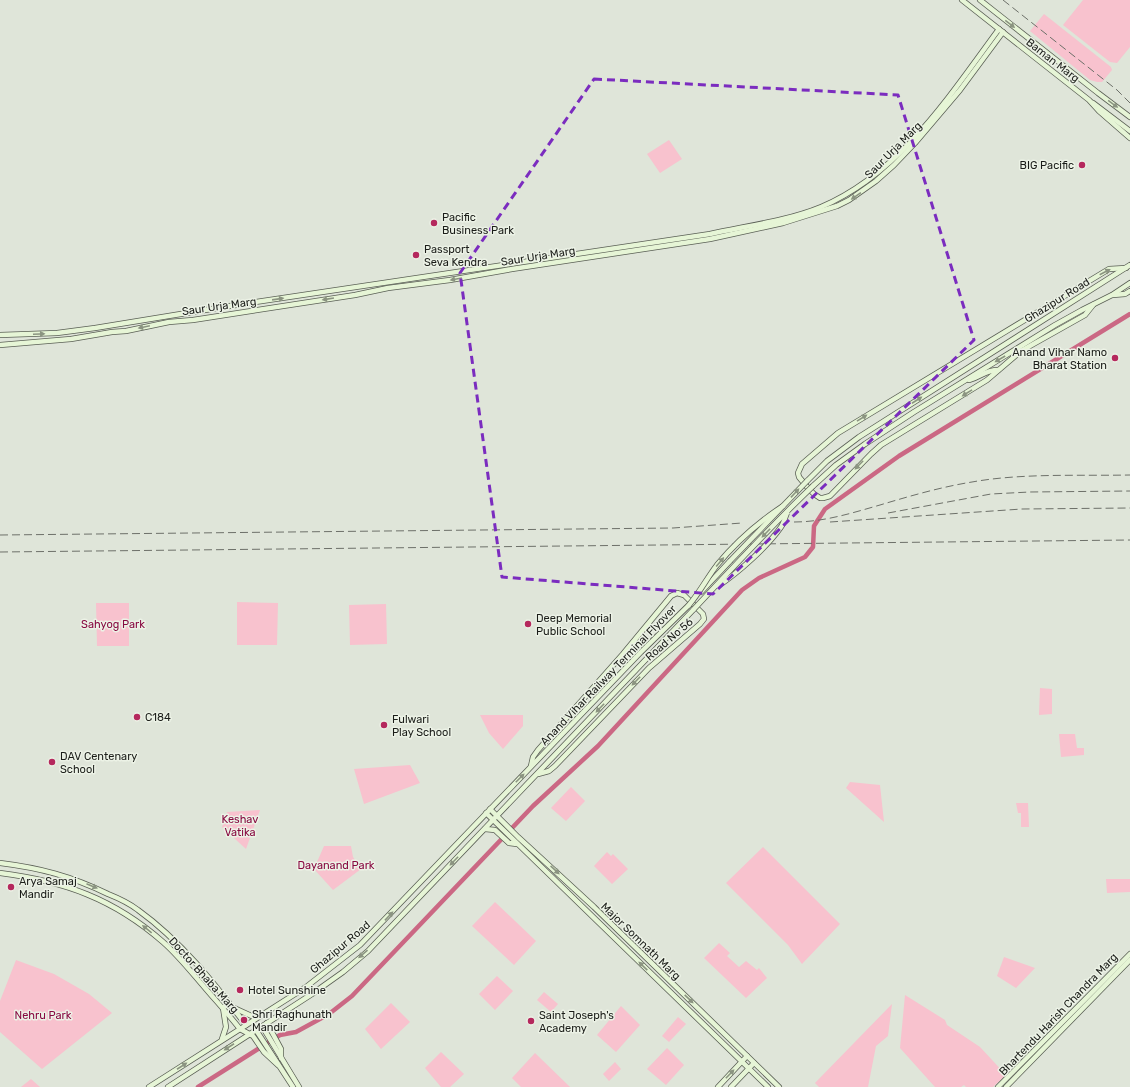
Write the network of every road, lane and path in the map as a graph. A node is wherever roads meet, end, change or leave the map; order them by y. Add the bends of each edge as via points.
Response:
1 (962, 0) edge
2 (980, 0) edge
3 (1001, 30) junction
4 (1089, 100) junction
5 (1130, 117) edge
6 (1130, 131) edge
7 (1130, 138) edge
8 (1128, 267) edge
9 (477, 272) junction
10 (1130, 283) edge
11 (1130, 290) edge
12 (1112, 295) junction
13 (235, 305) junction
14 (1093, 305) junction
15 (236, 313) junction
16 (0, 336) edge
17 (987, 342) junction
18 (0, 345) edge
19 (993, 351) junction
20 (998, 370) junction
21 (966, 381) junction
22 (934, 400) joint
23 (783, 506) junction
24 (789, 509) junction
25 (713, 589) junction
26 (698, 594) junction
27 (530, 768) junction
28 (537, 774) junction
29 (508, 791) junction
30 (515, 797) junction
31 (490, 809) junction
32 (486, 813) junction
33 (497, 816) junction
34 (493, 820) junction
35 (473, 826) junction
36 (497, 828) junction
37 (485, 829) junction
38 (481, 833) junction
39 (0, 863) edge
40 (0, 873) edge
41 (1130, 954) edge
42 (1130, 960) edge
43 (230, 1005) junction
44 (223, 1008) junction
45 (266, 1012) junction
46 (256, 1018) junction
47 (269, 1022) junction
48 (246, 1025) junction
49 (262, 1026) junction
50 (240, 1028) junction
51 (256, 1030) junction
52 (268, 1033) junction
53 (249, 1034) junction
54 (259, 1039) junction
55 (221, 1041) junction
56 (747, 1056) junction
57 (742, 1062) junction
58 (754, 1063) junction
59 (748, 1068) junction
60 (149, 1087) edge
61 (168, 1087) edge
62 (293, 1087) edge
63 (300, 1087) edge
64 (718, 1087) edge
65 (731, 1087) edge
66 (768, 1087) edge
67 (778, 1087) edge
68 (998, 1087) edge
69 (1006, 1087) edge

1 - 3 main road, Baman Marg
2 -> 5 main road, Baman Marg
3 - 4 main road, Baman Marg
3 - 9 main road, Saur Urja Marg via 937,118 894,165 858,195 837,206 783,223 755,227 710,239
4 - 6 main road
4 - 7 main road, Baman Marg
17 -> 8 main road via 1109,269
8 - 19 main road, Ghazipur Road
13 -> 9 main road, Saur Urja Marg
9 -> 15 main road, Saur Urja Marg via 450,280
10 - 12 main road, Ghazipur Road
11 - 12 main road via 1124,294
12 - 14 main road, Ghazipur Road
13 - 15 main road
16 -> 13 main road, Saur Urja Marg via 57,333
14 - 20 main road via 1085,315 1021,350
14 -> 21 main road, Ghazipur Road via 973,374
15 -> 18 main road, Saur Urja Marg via 71,339
17 - 19 main road
20 -> 17 main road via 987,380 881,445 830,496 817,497 799,477 802,464 838,433
23 -> 19 main road, Anand Vihar Railway Terminal Flyover, bridge via 827,461 859,437
20 - 21 main road via 989,370
21 - 22 main road, Ghazipur Road
22 - 24 main road, Anand Vihar Railway Terminal Flyover, bridge via 836,465
23 - 26 main road, Anand Vihar Railway Terminal Flyover, bridge
26 -> 23 main road, Anand Vihar Railway Terminal Flyover, bridge via 730,550
24 -> 25 main road, Anand Vihar Railway Terminal Flyover, bridge
24 - 25 main road, Anand Vihar Railway Terminal Flyover, bridge via 782,526 760,551 731,578
25 -> 28 main road, Anand Vihar Railway Terminal Flyover, bridge
26 - 27 main road, Anand Vihar Railway Terminal Flyover, bridge
27 -> 28 main road, Road No 56 via 538,750 671,596 677,593 684,595 703,614 702,621 649,668 555,766
29 -> 27 main road, Ghazipur Road
28 - 30 main road, Ghazipur Road
29 - 30 main road
29 - 31 main road, Ghazipur Road
30 - 33 main road, Ghazipur Road
31 - 32 main road, Ghazipur Road
31 - 33 main road, Major Somnath Marg
32 - 34 main road, Major Somnath Marg
32 - 35 main road, Ghazipur Road
33 - 34 main road, Ghazipur Road
33 -> 56 main road, Major Somnath Marg
34 - 36 main road, Major Somnath Marg
34 - 37 main road, Ghazipur Road
35 - 38 main road
45 -> 35 main road, Ghazipur Road via 306,987 360,945
36 - 37 main road
57 -> 36 main road, Major Somnath Marg
37 - 38 main road, Ghazipur Road
38 -> 47 main road, Ghazipur Road via 368,951 343,972
39 -> 43 main road, Doctor Bhaba Marg via 68,877 137,909 186,952
44 -> 40 main road, Doctor Bhaba Marg via 182,960 143,925 119,909 62,884
41 - 68 main road, Bhartendu Harish Chandra Marg
42 - 69 main road, Bhartendu Harish Chandra Marg
43 - 44 main road
43 - 46 main road
43 - 48 main road, Doctor Bhaba Marg
44 - 50 main road, Doctor Bhaba Marg
44 - 55 main road via 226,1027
45 - 46 main road, Ghazipur Road
45 - 47 main road
46 - 48 main road, Ghazipur Road
47 - 49 main road, Ghazipur Road
47 - 52 main road
48 - 50 main road, Ghazipur Road
49 - 51 main road, Ghazipur Road
49 - 52 main road
50 - 53 main road, Doctor Bhaba Marg
50 - 55 main road, Ghazipur Road
51 - 53 main road, Ghazipur Road
51 - 54 main road
52 - 63 main road
53 - 54 main road, Doctor Bhaba Marg
53 -> 61 main road, Ghazipur Road
54 - 62 main road
60 -> 55 main road, Ghazipur Road
56 - 57 main road
56 - 58 main road, Major Somnath Marg
57 - 59 main road, Major Somnath Marg
64 -> 57 main road
58 - 59 main road
58 - 67 main road, Major Somnath Marg
59 - 65 main road
59 - 66 main road, Major Somnath Marg

